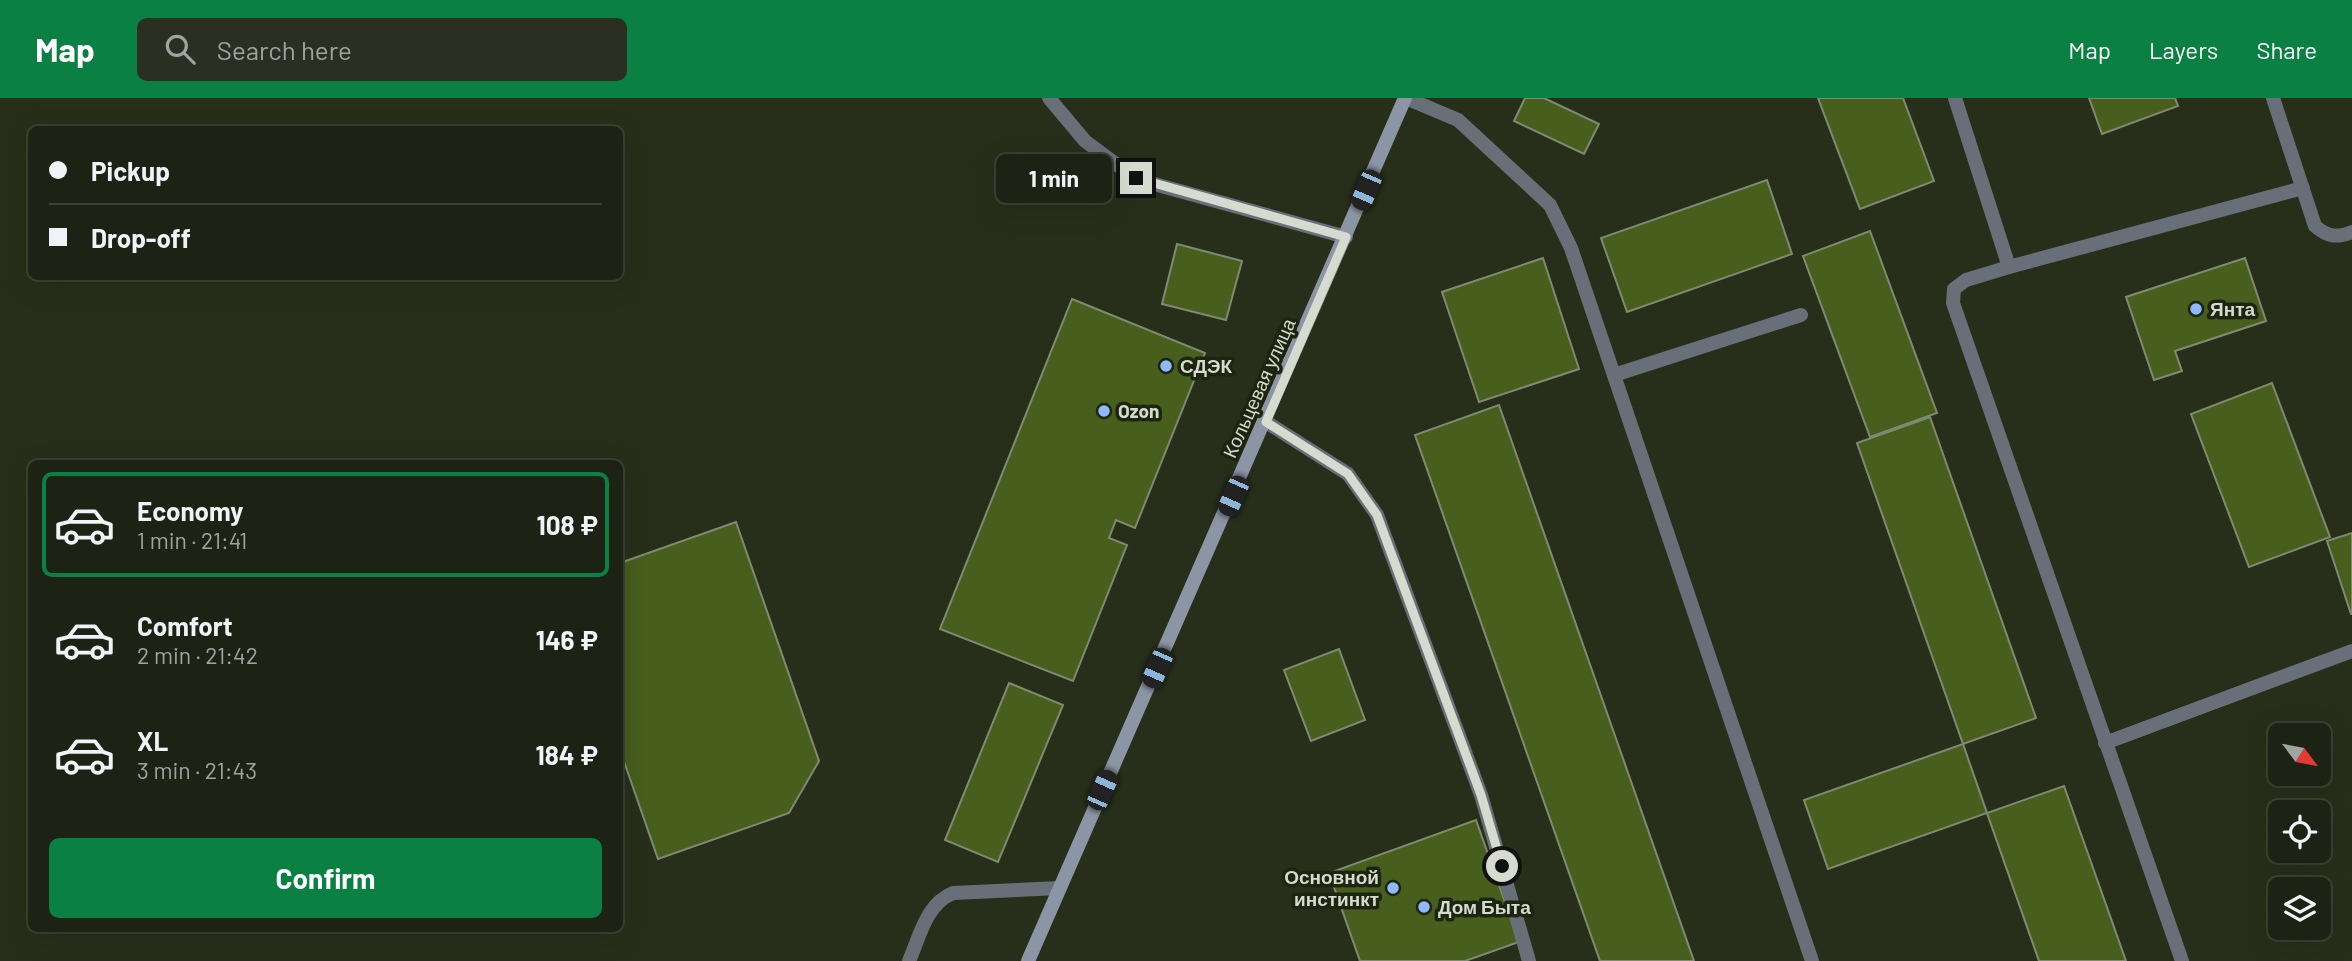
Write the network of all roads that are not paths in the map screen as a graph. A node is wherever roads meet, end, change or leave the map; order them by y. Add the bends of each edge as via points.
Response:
1 (1049, 98) edge
2 (1406, 98) edge
3 (1955, 98) edge
4 (2273, 98) edge
5 (2303, 188) junction
6 (2352, 232) edge
7 (1346, 237) junction
8 (2009, 267) junction
9 (1801, 315) dead end
10 (1614, 375) junction
11 (1266, 422) junction
12 (2352, 650) edge
13 (2105, 743) junction
14 (1059, 888) junction
15 (909, 961) edge
16 (1028, 961) edge
17 (1529, 961) edge
18 (1812, 961) edge
19 (2182, 961) edge

1 - 7 lane via 1085,141 1136,178
2 - 7 street, Кольцевая улица
2 - 10 lane via 1458,120 1550,205 1571,248
3 - 8 lane
4 - 5 lane
5 - 6 lane via 2315,226 2337,237
5 - 8 lane
7 - 11 street, Кольцевая улица
8 - 13 lane via 1966,280 1954,289 1953,303
9 - 10 lane
10 - 18 lane
11 - 14 street, Кольцевая улица
11 - 17 lane via 1348,474 1377,515 1481,795
12 - 13 lane
13 - 19 lane
14 - 15 lane via 953,893 940,898
14 - 16 street, Кольцевая улица

